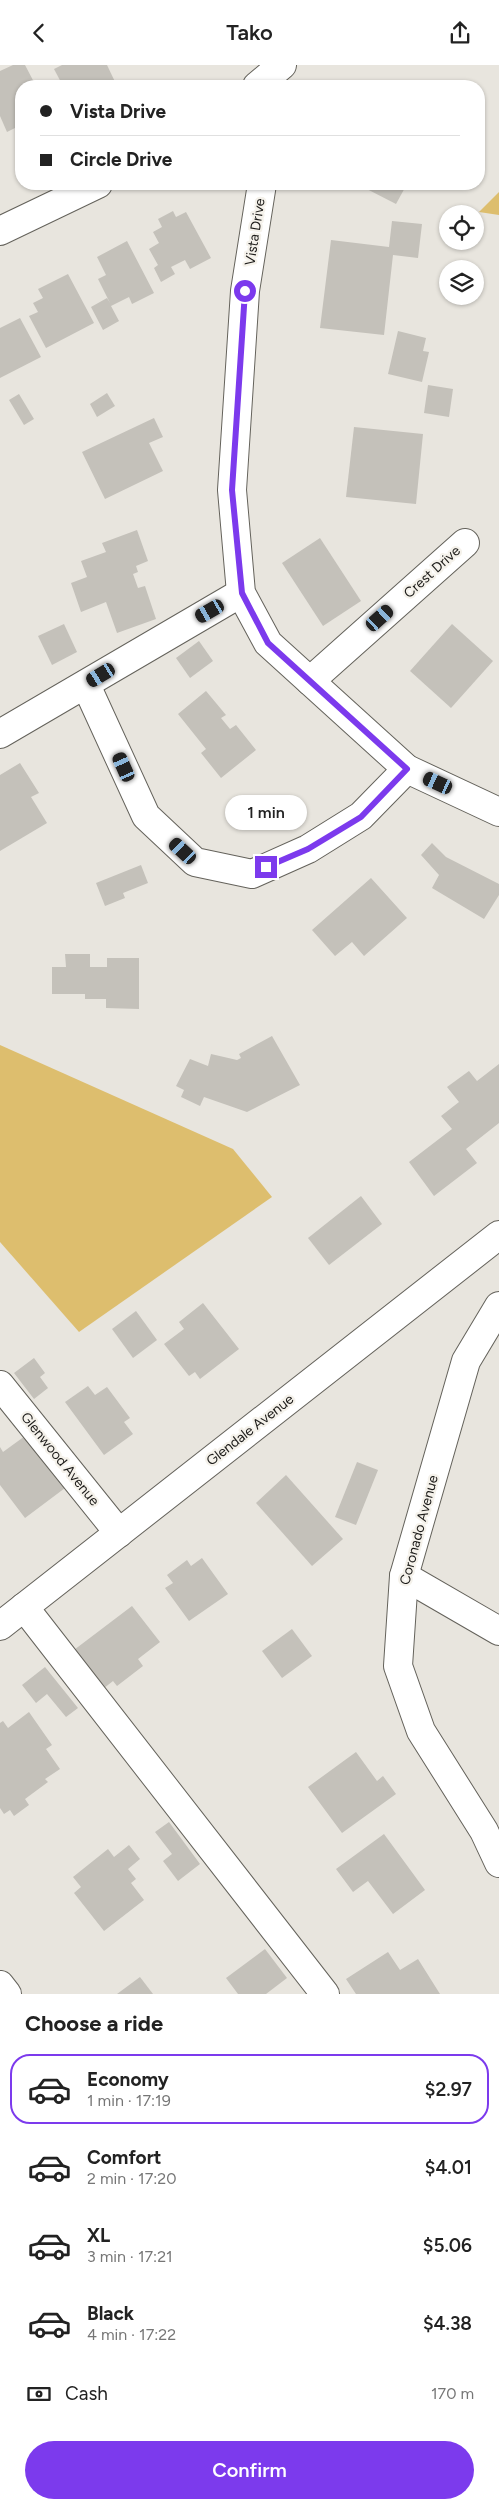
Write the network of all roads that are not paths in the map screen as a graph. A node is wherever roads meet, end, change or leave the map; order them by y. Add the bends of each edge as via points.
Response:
1 (280, 73) edge
2 (268, 80) edge
3 (85, 190) edge
4 (261, 190) edge
5 (0, 231) edge
6 (465, 543) dead end
7 (242, 593) junction
8 (310, 681) junction
9 (86, 685) junction
10 (0, 734) edge
11 (407, 769) junction
12 (499, 812) edge
13 (499, 1235) edge
14 (499, 1306) edge
15 (0, 1385) edge
16 (119, 1533) junction
17 (404, 1576) junction
18 (24, 1607) junction
19 (0, 1626) edge
20 (499, 1631) edge
21 (499, 1863) edge
22 (0, 1985) edge
23 (7, 1994) edge
24 (325, 1994) edge

1 - 2 street
3 - 5 street
4 - 7 street, Vista Drive via 245,291 232,490
6 - 8 street, Crest Drive
7 - 8 street, Vista Drive via 268,643
7 - 9 street
8 - 11 street, Vista Drive
9 - 10 street
9 - 11 street via 146,816 195,862 252,873 268,867 308,849 361,817
11 - 12 street, Vista Drive
13 - 16 street, Glendale Avenue
14 - 17 street, Coronado Avenue via 466,1361
15 - 16 street, Glenwood Avenue
16 - 18 street, Glendale Avenue
17 - 20 street
17 - 21 street, Coronado Avenue via 398,1666 421,1731 484,1831
18 - 19 street, Glendale Avenue
18 - 24 street
22 - 23 street

